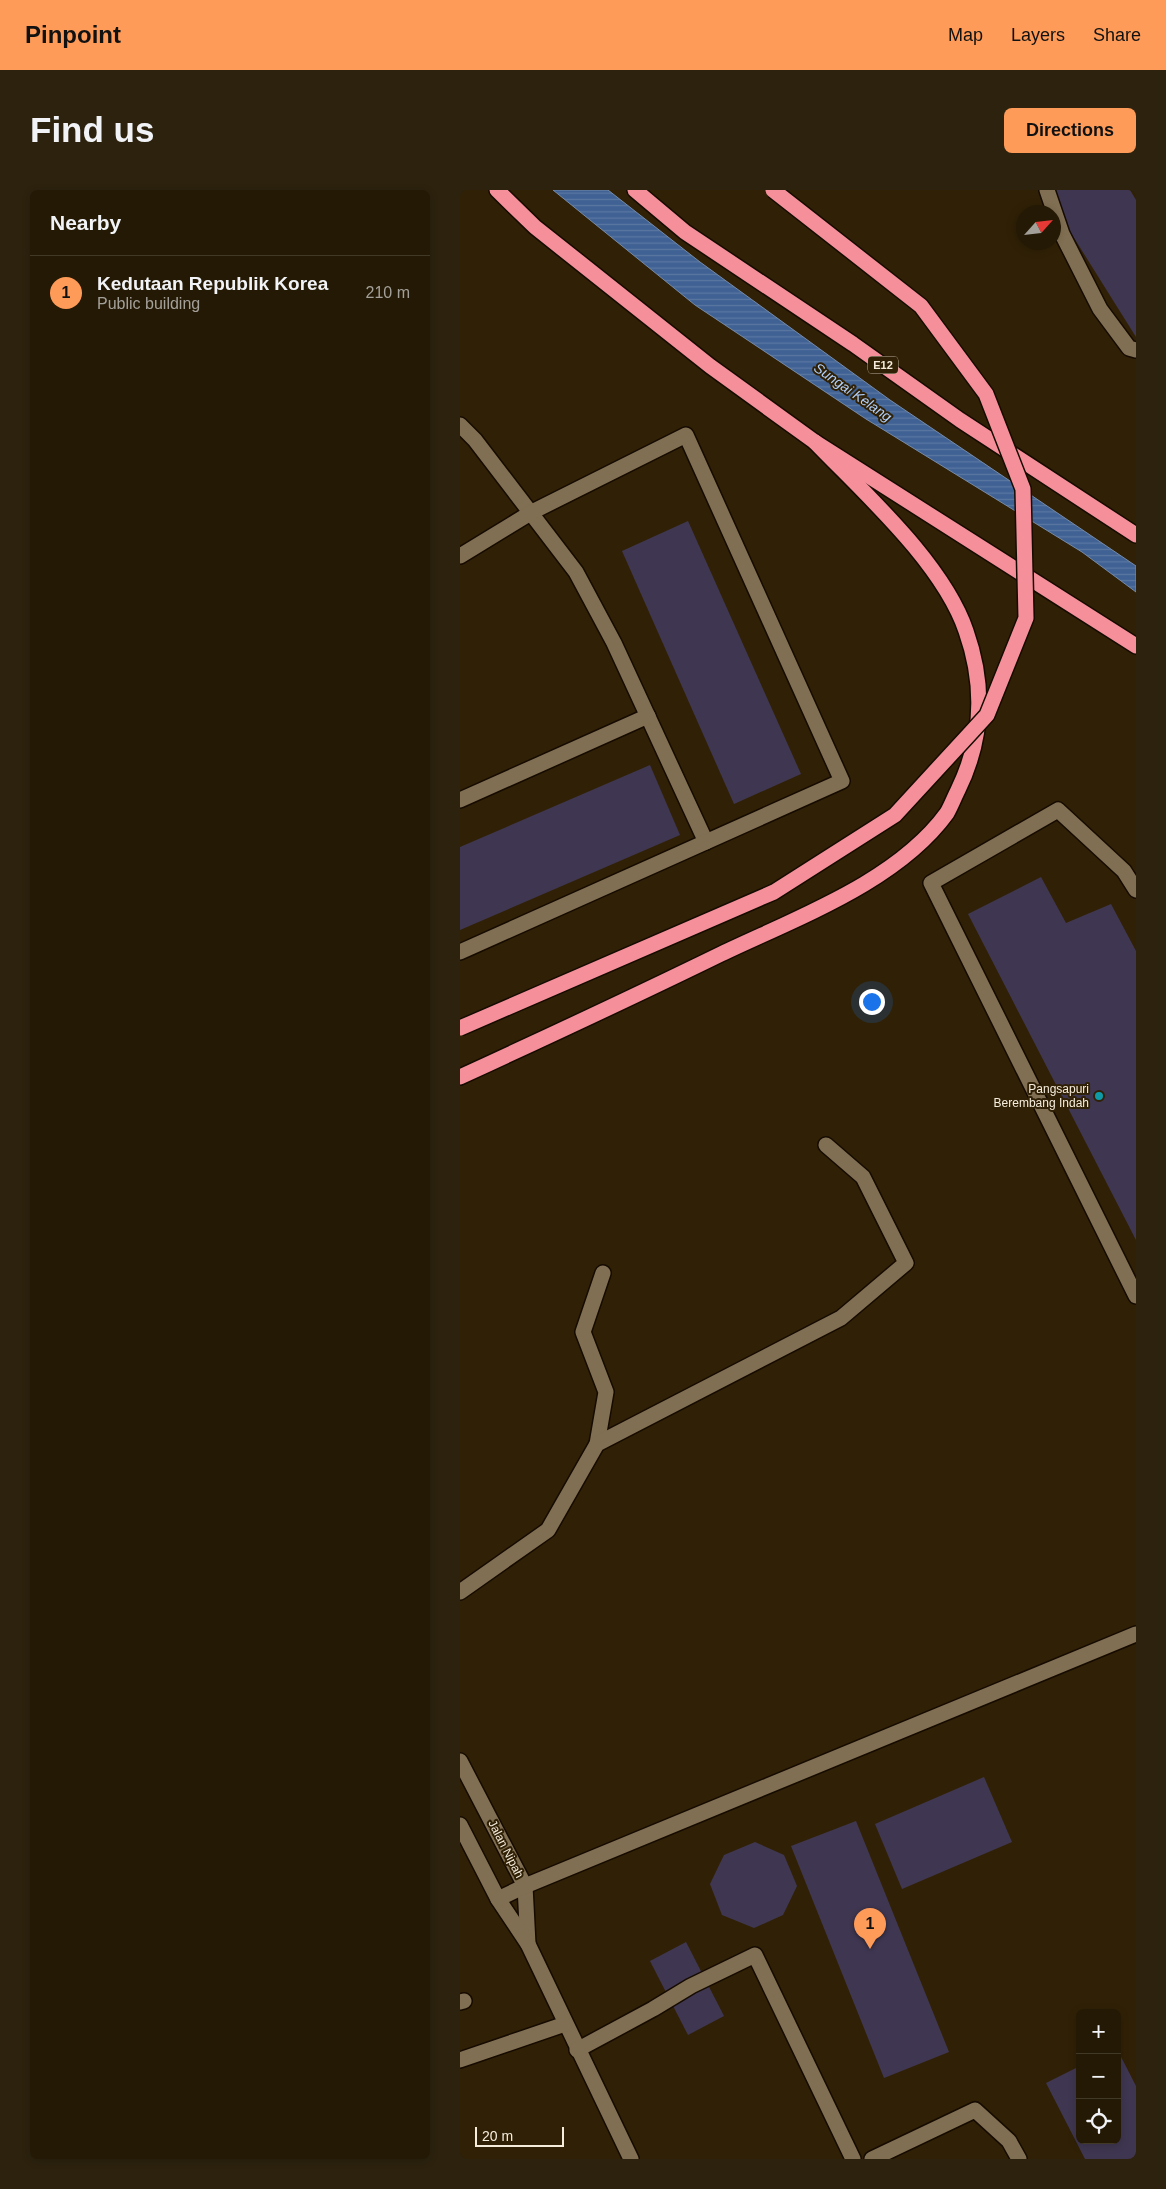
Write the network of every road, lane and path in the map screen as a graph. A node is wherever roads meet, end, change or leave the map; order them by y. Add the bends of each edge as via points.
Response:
1 (497, 190) edge
2 (635, 190) edge
3 (773, 190) edge
4 (1047, 190) edge
5 (1136, 350) edge
6 (460, 425) edge
7 (815, 442) junction
8 (532, 512) junction
9 (1136, 535) edge
10 (460, 556) edge
11 (1136, 646) edge
12 (648, 716) junction
13 (460, 800) edge
14 (706, 842) junction
15 (1136, 890) edge
16 (460, 952) edge
17 (460, 1028) edge
18 (460, 1077) edge
19 (826, 1145) dead end
20 (603, 1273) dead end
21 (1136, 1296) edge
22 (597, 1444) junction
23 (460, 1592) edge
24 (1136, 1634) edge
25 (460, 1761) edge
26 (460, 1826) edge
27 (525, 1886) junction
28 (498, 1900) junction
29 (528, 1944) junction
30 (565, 2024) junction
31 (577, 2050) junction
32 (460, 2060) edge
33 (631, 2159) edge
34 (853, 2159) edge
35 (872, 2159) edge
36 (1019, 2159) edge

1 - 7 highway via 535,226 702,360
2 - 9 highway, E12, bridge via 685,232 960,420
3 - 17 highway, bridge via 921,306 986,394 1023,489 1026,618 987,716 895,815 774,892
4 - 5 street via 1062,234 1100,309 1129,348
6 - 8 street
7 - 11 highway
7 - 18 highway, bridge via 901,532 943,585 966,630 978,678 980,721 969,768 947,812 914,848 862,887
8 - 10 street
8 - 12 street via 576,572
8 - 14 street via 686,435 842,781
12 - 13 street
12 - 14 street
14 - 16 street
15 - 21 street via 1124,871 1058,810 931,883
19 - 22 street via 863,1177 906,1263 841,1318
20 - 22 street via 583,1332 606,1392
22 - 23 street via 548,1530
24 - 27 street
25 - 27 street, Jalan Nipah
26 - 28 street, Jalan Nipah
27 - 28 street
27 - 29 street, Jalan Nipah
28 - 29 street, Jalan Nipah
29 - 30 street, Jalan Nipah
30 - 31 street, Jalan Nipah
30 - 32 street
31 - 33 street, Jalan Nipah
31 - 34 street via 691,1986 755,1955
35 - 36 street via 976,2110 1009,2141

